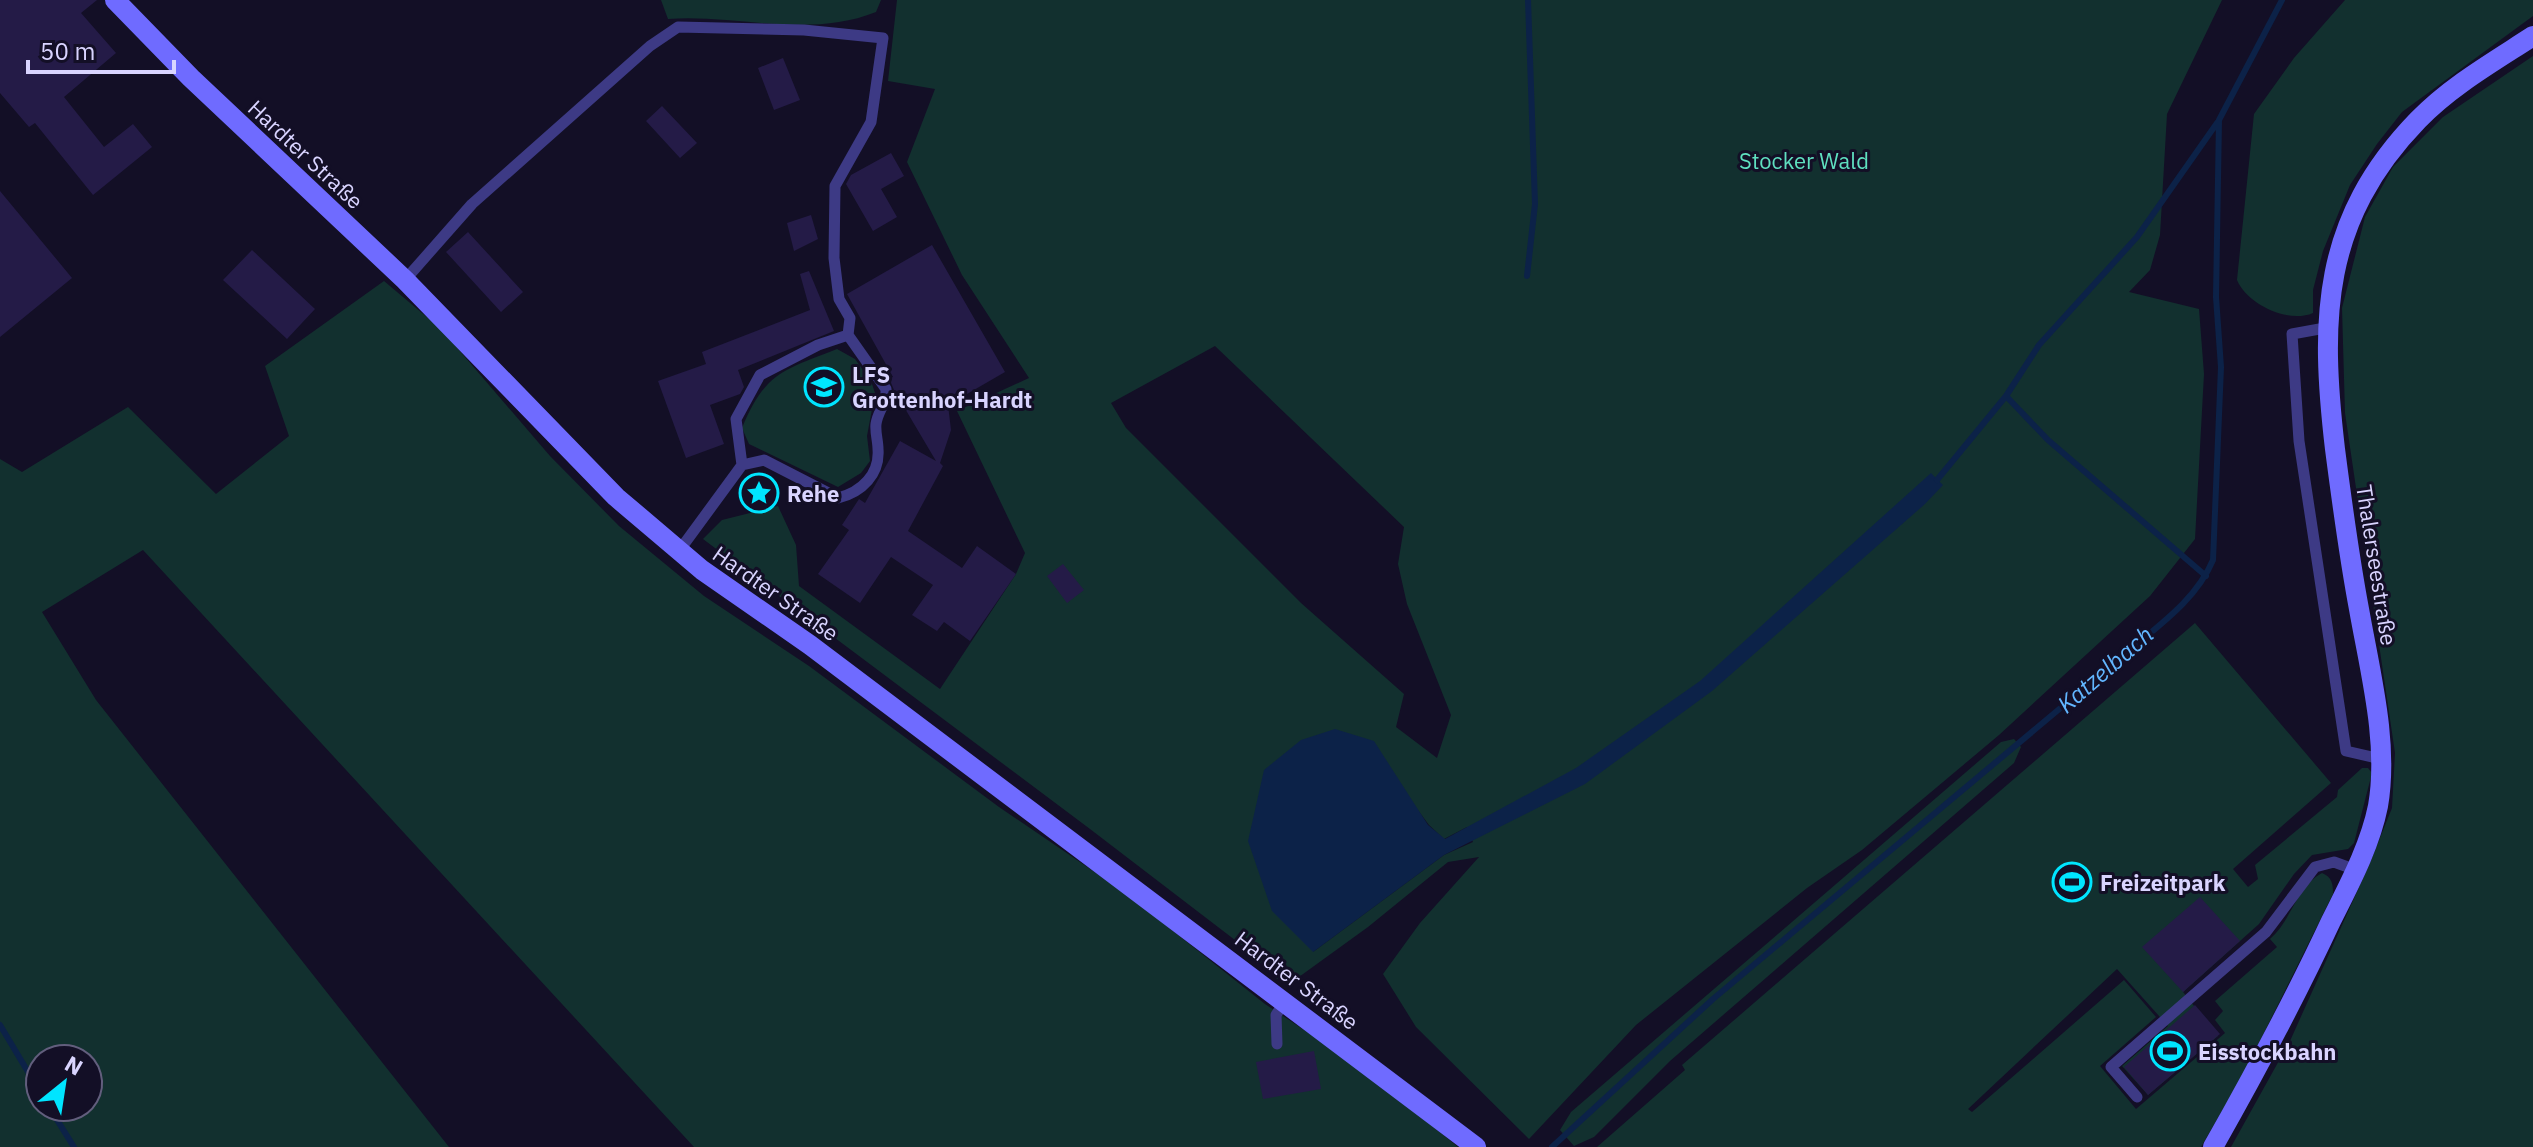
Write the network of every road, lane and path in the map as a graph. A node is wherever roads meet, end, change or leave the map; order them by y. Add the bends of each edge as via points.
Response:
1 (115, 0) edge
2 (2533, 36) edge
3 (405, 280) junction
4 (2325, 328) junction
5 (848, 335) junction
6 (742, 465) junction
7 (679, 551) junction
8 (2381, 759) junction
9 (2356, 870) junction
10 (1285, 1001) junction
11 (1277, 1044) dead end
12 (2137, 1097) dead end
13 (1476, 1147) edge
14 (2213, 1147) edge

1 - 3 street, Hardter Straße
2 - 4 street, Thalerseestraße via 2461,82 2418,120 2383,163 2345,234
3 - 5 lane via 472,204 678,27 883,38 871,122 835,186 834,258 839,299 850,318
3 - 7 street, Hardter Straße via 616,497
4 - 8 street, Thalerseestraße via 2345,534
4 - 8 lane via 2292,334 2299,441 2346,751
5 - 6 lane via 760,375 736,419
5 - 6 lane via 886,389 887,400 875,427 879,463 874,476 838,498 764,460
6 - 7 lane
7 - 10 street, Hardter Straße
8 - 9 street, Thalerseestraße via 2378,806
9 - 12 lane via 2334,862 2315,867 2266,932 2111,1067
9 - 14 street, Thalerseestraße
10 - 11 lane via 1276,1019
10 - 13 street, Hardter Straße

